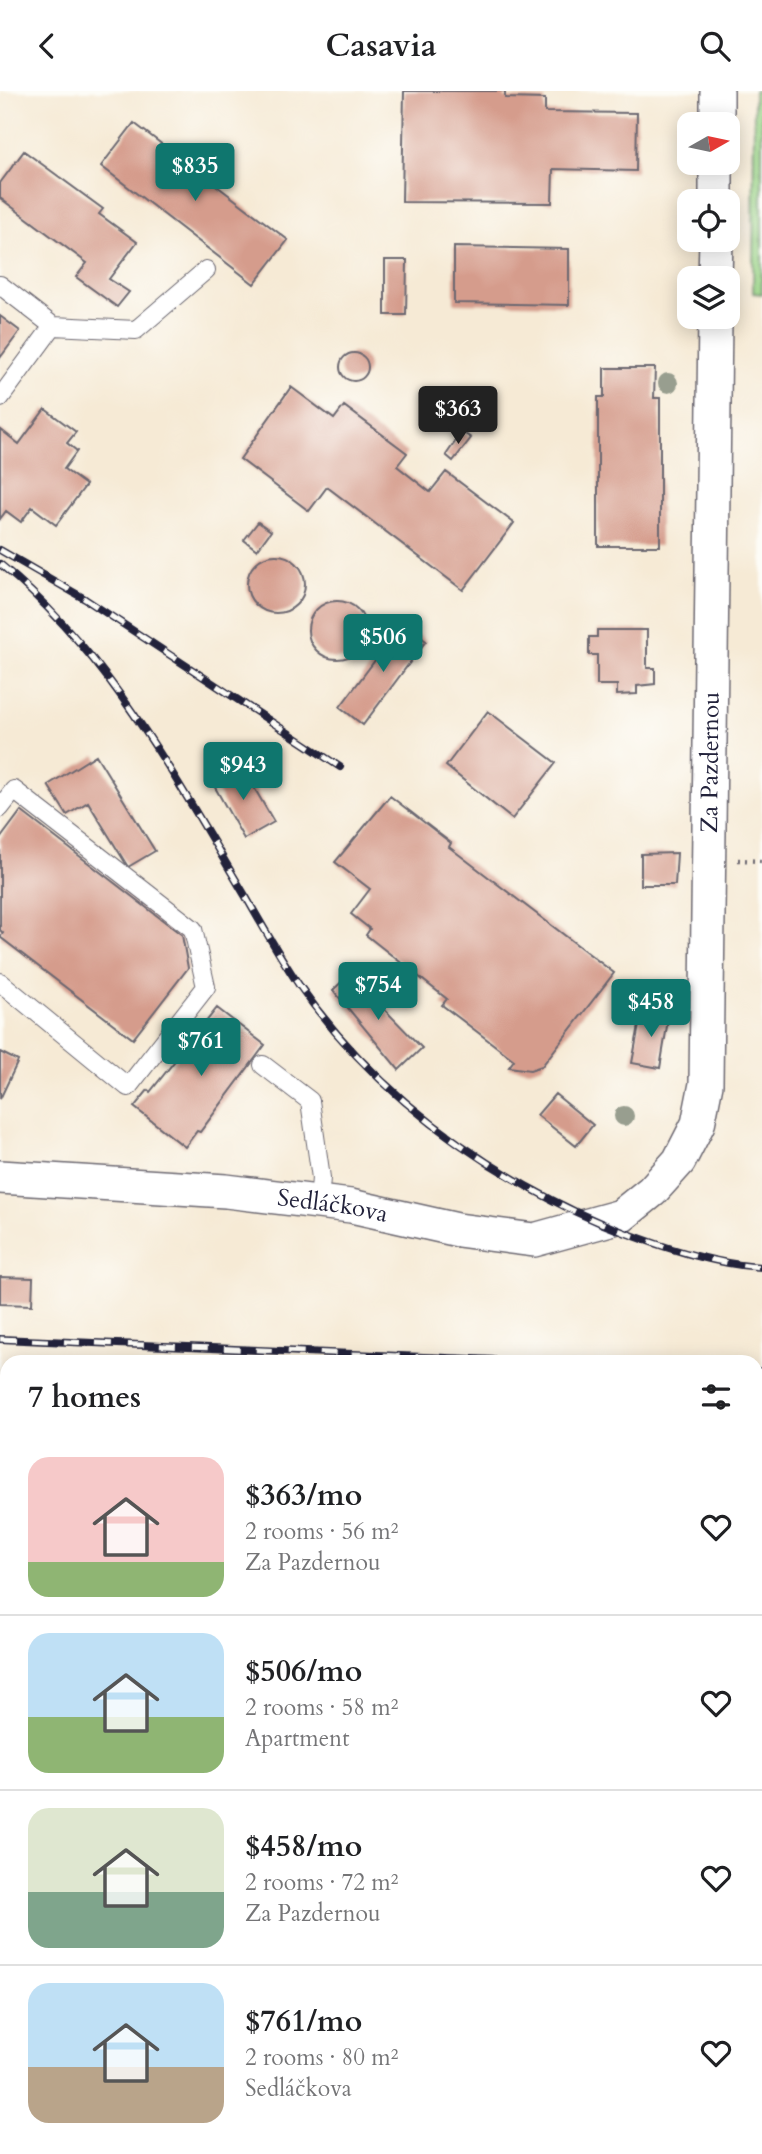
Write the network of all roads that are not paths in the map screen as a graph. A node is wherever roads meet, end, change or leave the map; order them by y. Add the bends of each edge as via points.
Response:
1 (717, 91) edge
2 (717, 112) edge
3 (206, 270) dead end
4 (0, 285) edge
5 (53, 325) junction
6 (715, 329) edge
7 (0, 398) edge
8 (0, 808) edge
9 (0, 982) edge
10 (263, 1065) dead end
11 (0, 1177) edge
12 (652, 1191) joint
13 (319, 1202) junction

1 - 2 street
3 - 5 lane via 136,330
4 - 5 lane
5 - 7 lane
6 - 12 street, Za Pazdernou via 706,1084 698,1125 679,1161
8 - 9 lane via 14,790 193,929 206,987 128,1087
10 - 13 lane via 310,1101 321,1178
11 - 13 street, Sedláčkova via 226,1191
12 - 13 street, Sedláčkova via 621,1216 534,1240

